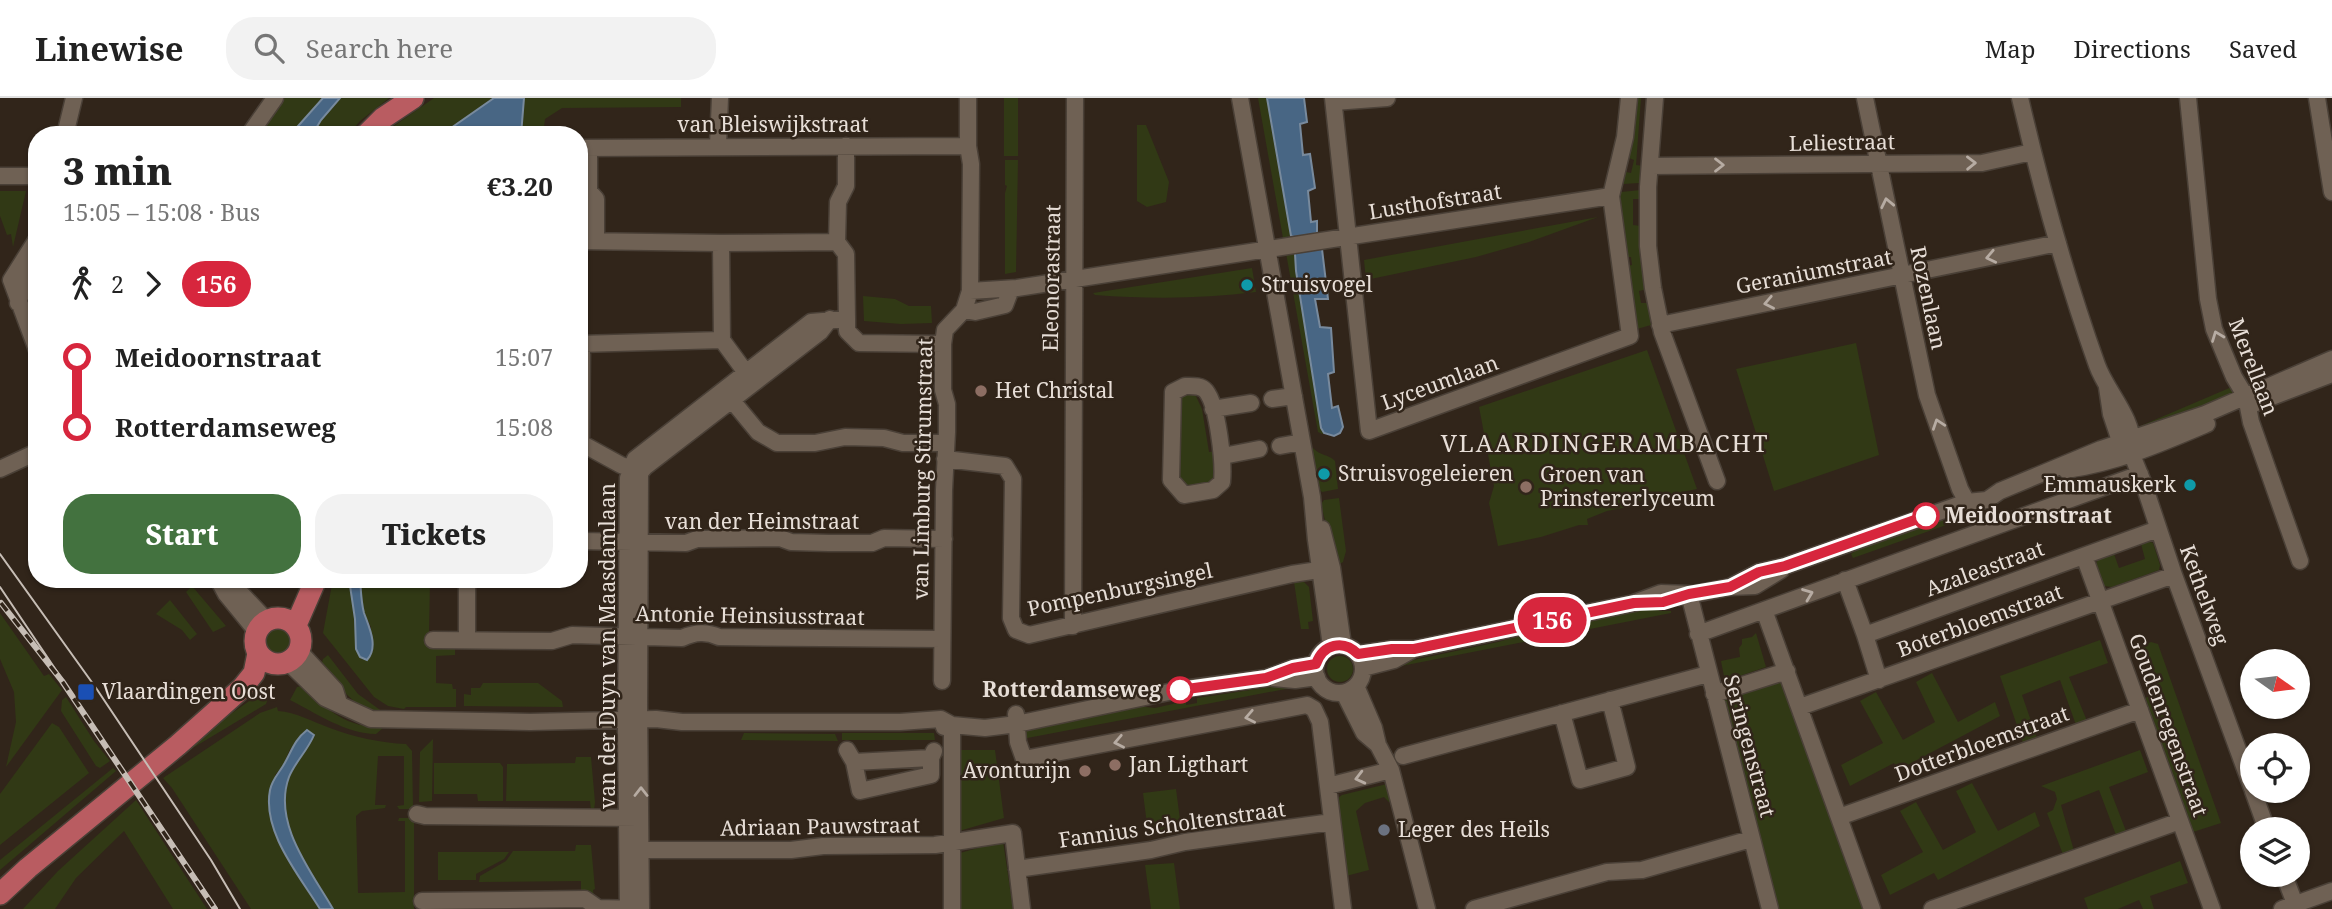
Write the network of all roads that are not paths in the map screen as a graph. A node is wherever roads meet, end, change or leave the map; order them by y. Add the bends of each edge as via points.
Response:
1 (74, 98) edge
2 (275, 98) edge
3 (413, 98) edge
4 (720, 98) edge
5 (968, 98) edge
6 (1075, 98) edge
7 (1240, 98) edge
8 (1387, 98) edge
9 (1629, 98) edge
10 (1655, 98) edge
11 (1865, 98) edge
12 (2020, 98) edge
13 (2188, 98) edge
14 (2317, 98) edge
15 (1334, 100) edge
16 (67, 126) edge
17 (255, 126) edge
18 (375, 126) edge
19 (718, 145) junction
20 (846, 146) junction
21 (968, 146) junction
22 (588, 148) edge
23 (2032, 152) junction
24 (1879, 164) junction
25 (1650, 166) junction
26 (0, 176) edge
27 (28, 176) edge
28 (588, 182) edge
29 (2332, 192) edge
30 (1611, 196) junction
31 (1348, 237) junction
32 (588, 241) edge
33 (596, 241) junction
34 (838, 242) junction
35 (721, 243) junction
36 (2058, 243) junction
37 (1266, 249) junction
38 (28, 253) edge
39 (28, 276) edge
40 (1902, 276) junction
41 (1074, 279) junction
42 (1012, 289) junction
43 (970, 291) junction
44 (18, 303) junction
45 (964, 310) junction
46 (839, 319) junction
47 (1660, 326) junction
48 (28, 328) edge
49 (722, 340) junction
50 (588, 344) edge
51 (943, 344) junction
52 (2332, 359) edge
53 (2332, 374) edge
54 (750, 378) junction
55 (728, 395) junction
56 (1294, 396) junction
57 (1272, 399) dead end
58 (2247, 402) junction
59 (1247, 403) dead end
60 (1213, 409) junction
61 (1302, 442) junction
62 (588, 446) edge
63 (1280, 446) dead end
64 (2129, 446) junction
65 (946, 451) junction
66 (1255, 453) dead end
67 (28, 456) edge
68 (1223, 456) junction
69 (0, 469) edge
70 (636, 470) junction
71 (2140, 474) junction
72 (1717, 481) dead end
73 (1964, 496) junction
74 (2158, 529) junction
75 (944, 539) junction
76 (588, 541) edge
77 (633, 542) junction
78 (2084, 556) junction
79 (2300, 561) dead end
80 (1326, 569) junction
81 (2174, 575) junction
82 (1845, 580) junction
83 (223, 588) edge
84 (236, 588) edge
85 (299, 588) edge
86 (310, 588) edge
87 (467, 588) edge
88 (1689, 594) junction
89 (2100, 600) junction
90 (1764, 610) junction
91 (1073, 626) junction
92 (1698, 634) junction
93 (1865, 635) junction
94 (633, 636) junction
95 (433, 639) dead end
96 (467, 639) junction
97 (942, 639) junction
98 (277, 641) junction
99 (1337, 646) junction
100 (1361, 661) junction
101 (1316, 670) junction
102 (1787, 671) junction
103 (1708, 674) junction
104 (1879, 680) junction
105 (942, 681) dead end
106 (1350, 690) junction
107 (1714, 694) junction
108 (1605, 699) junction
109 (1800, 707) junction
110 (1565, 710) junction
111 (2140, 710) junction
112 (1016, 719) junction
113 (633, 723) junction
114 (951, 725) junction
115 (1403, 755) dead end
116 (2240, 755) edge
117 (1391, 770) junction
118 (932, 778) joint
119 (1328, 786) junction
120 (417, 814) dead end
121 (1839, 817) junction
122 (635, 818) junction
123 (2180, 821) junction
124 (1332, 822) junction
125 (1751, 839) junction
126 (63, 841) junction
127 (951, 844) junction
128 (635, 850) junction
129 (1017, 869) junction
130 (2287, 887) edge
131 (2332, 891) edge
132 (0, 894) edge
133 (422, 901) dead end
134 (2291, 907) edge
135 (3, 909) edge
136 (628, 909) edge
137 (641, 909) edge
138 (952, 909) edge
139 (1022, 909) edge
140 (1343, 909) edge
141 (1427, 909) edge
142 (1474, 909) edge
143 (1770, 909) edge
144 (1872, 909) edge
145 (1932, 909) edge
146 (2212, 909) edge

1 - 16 street
2 - 17 street
3 - 18 main road
4 - 19 street
5 - 21 street, van Limburg Stirumstraat
6 - 41 street, Eleonorastraat
7 - 37 street
8 - 15 street
9 - 30 street
10 - 25 street
11 - 24 street, Rozenlaan
12 - 23 street, Kethelweg
58 -> 13 street, Merellaan via 2212,319
14 - 29 street
15 - 31 street
19 - 20 street, van Bleiswijkstraat
19 - 22 street, van Bleiswijkstraat
20 - 21 street, van Bleiswijkstraat
20 - 34 street
21 - 43 street, van Limburg Stirumstraat
24 -> 23 street, Leliestraat via 1982,163
23 - 36 street, Kethelweg
25 -> 24 street, Leliestraat
40 -> 24 street, Rozenlaan
25 - 47 street via 1648,246
26 - 27 street
28 - 33 street via 596,199
30 - 31 street, Lusthofstraat
30 - 31 street, Lyceumlaan via 1630,336 1369,431
31 - 37 street, Lusthofstraat
32 - 33 street
33 - 35 street
34 - 35 street
34 - 46 street via 846,254
35 - 49 street
36 -> 40 street, Geraniumstraat
36 - 64 street, Kethelweg via 2097,366 2123,415
37 - 41 street, Lusthofstraat
37 - 56 street
38 - 44 street via 11,280
39 - 44 street
40 -> 47 street, Geraniumstraat
73 -> 40 street, Rozenlaan via 1927,395
41 - 42 street, Lusthofstraat
41 - 91 street, Eleonorastraat
42 - 43 street, Lusthofstraat
42 - 45 street via 1005,305
43 - 45 street, van Limburg Stirumstraat
44 - 48 street
45 - 51 street, van Limburg Stirumstraat via 945,330
46 - 51 street via 859,343
46 - 54 street, van der Duyn van Maasdamlaan
47 - 72 street
49 - 50 street
49 - 54 street
51 - 65 street, van Limburg Stirumstraat
52 - 58 street
53 - 58 street
54 - 55 street, van der Duyn van Maasdamlaan
55 - 65 street via 758,432 777,443 884,438
55 - 70 street, van der Duyn van Maasdamlaan via 635,459
56 - 57 street
56 - 61 street
58 - 64 street
58 - 79 street, Merellaan
59 - 60 street
60 - 68 street
60 - 68 street via 1199,386 1173,392 1171,480 1184,495 1213,490 1222,482
61 - 63 street
61 - 80 street
62 - 70 street
64 - 71 street, Kethelweg
64 - 73 street via 2098,465 2042,474 1987,500
65 - 75 street, van Limburg Stirumstraat
65 - 91 street, Pompenburgsingel via 1005,466 1013,479 1011,618 1016,630 1029,635
66 - 68 street
67 - 69 street
70 - 77 street, van der Duyn van Maasdamlaan via 628,478
71 - 74 street, Kethelweg
71 - 82 street
73 - 88 street via 1785,566 1755,586
74 - 78 street, Azaleastraat
74 - 81 street, Kethelweg
75 - 77 street, van der Heimstraat
75 - 97 street, van Limburg Stirumstraat
76 - 77 street, van der Heimstraat
77 - 94 street, van der Duyn van Maasdamlaan
78 - 89 street, Goudenregenstraat
78 - 93 street, Azaleastraat
80 - 91 street, Pompenburgsingel via 1292,573
80 - 99 street
81 - 89 street, Boterbloemstraat
81 - 116 street, Kethelweg
90 -> 82 street
82 - 93 street
83 - 98 street
84 - 98 street
85 - 98 main road
86 - 98 main road
87 - 96 street
88 - 92 street, Seringenstraat
88 - 100 street via 1414,649 1392,649
89 - 104 street, Boterbloemstraat
89 - 111 street, Goudenregenstraat
90 - 92 street
90 - 102 street
92 - 103 street, Seringenstraat
93 - 104 street
94 - 96 street, Antonie Heinsiusstraat
94 - 97 street, Antonie Heinsiusstraat via 682,638 711,633 719,637
94 - 113 street, van der Duyn van Maasdamlaan
95 - 96 street, Antonie Heinsiusstraat
97 - 105 street, van Limburg Stirumstraat
98 - 113 street via 335,690 339,703 371,719
98 - 126 main road via 242,688
99 - 100 street
99 - 101 street via 1323,651
100 - 106 street via 1362,678
101 - 106 street via 1330,691
101 - 112 street via 1295,680 1268,677 1193,687
102 - 107 street
102 - 109 street
103 - 107 street, Seringenstraat
103 - 108 street
104 - 109 street, Boterbloemstraat
106 - 117 street via 1364,733 1378,745
107 - 125 street, Seringenstraat
108 - 110 street
108 - 110 street via 1627,767 1580,779
109 - 121 street
110 - 115 street
111 - 121 street, Dotterbloemstraat
111 - 123 street, Goudenregenstraat
112 - 114 street via 985,728
119 -> 112 street via 1320,722 1307,705 1024,759
113 - 114 street
113 - 122 street, van der Duyn van Maasdamlaan
114 - 127 street
117 -> 119 street
117 - 141 street
118 - 118 street via 932,754 851,756 860,791
119 - 124 street
120 - 122 street
121 - 144 street
122 - 128 street, van der Duyn van Maasdamlaan
123 - 145 street
123 - 146 street, Goudenregenstraat
124 - 129 street, Fannius Scholtenstraat
124 - 140 street
125 - 142 street
125 - 143 street, Seringenstraat
126 - 132 main road
126 - 135 main road
127 - 128 street, Adriaan Pauwstraat
127 - 129 street, Adriaan Pauwstraat via 1013,833
127 - 138 street
128 - 136 street, van der Duyn van Maasdamlaan
128 - 137 street, van der Duyn van Maasdamlaan
129 - 139 street
130 - 134 street
131 - 134 street
133 - 136 street via 585,900 598,908
136 - 137 street

